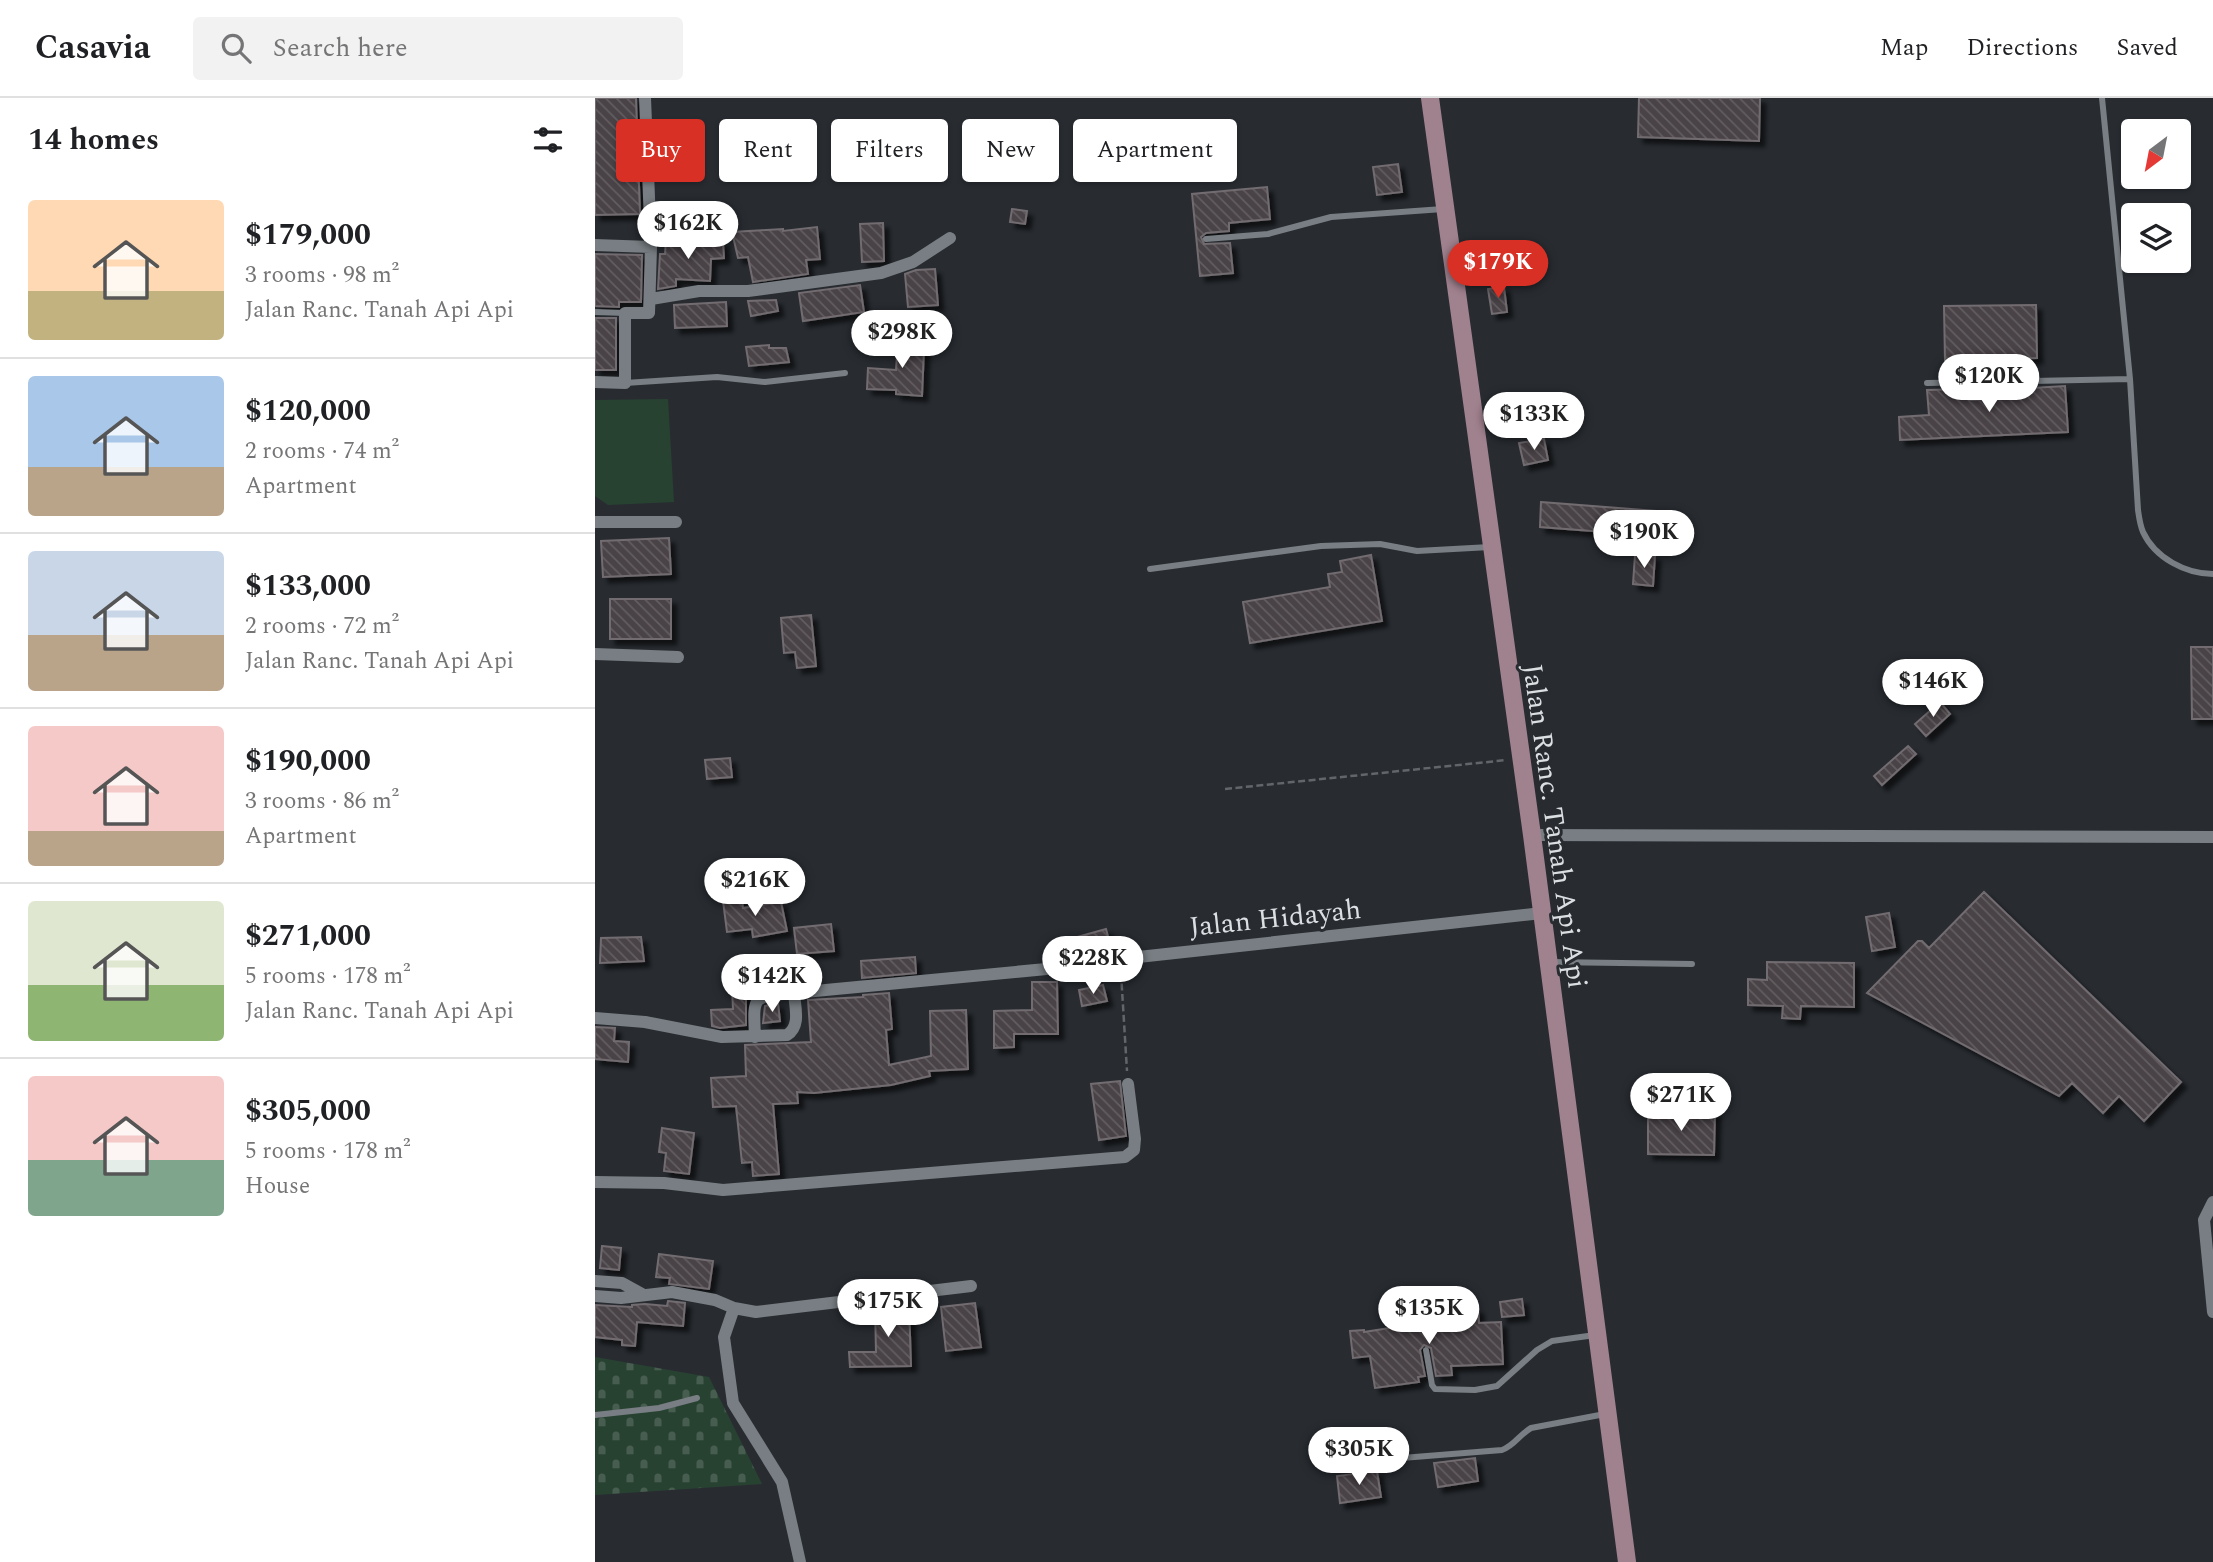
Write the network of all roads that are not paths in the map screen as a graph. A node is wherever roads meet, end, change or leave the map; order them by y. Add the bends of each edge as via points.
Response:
1 (645, 98) edge
2 (1430, 98) edge
3 (2102, 98) edge
4 (1445, 208) junction
5 (950, 238) dead end
6 (1206, 239) dead end
7 (595, 245) edge
8 (651, 247) junction
9 (651, 299) junction
10 (595, 312) edge
11 (625, 313) junction
12 (845, 373) dead end
13 (2130, 379) junction
14 (595, 382) edge
15 (625, 383) junction
16 (1927, 383) dead end
17 (595, 522) edge
18 (676, 522) dead end
19 (1492, 547) junction
20 (1150, 569) dead end
21 (2213, 574) edge
22 (595, 654) edge
23 (678, 657) dead end
24 (1532, 835) junction
25 (2213, 837) edge
26 (1542, 913) junction
27 (1548, 962) junction
28 (1692, 964) dead end
29 (794, 993) junction
30 (595, 1018) edge
31 (755, 1037) junction
32 (1128, 1084) road end
33 (595, 1182) edge
34 (2213, 1202) edge
35 (595, 1281) edge
36 (971, 1286) dead end
37 (642, 1294) junction
38 (595, 1296) edge
39 (734, 1308) junction
40 (2213, 1312) edge
41 (1595, 1335) junction
42 (1426, 1350) dead end
43 (697, 1398) dead end
44 (1607, 1414) junction
45 (595, 1415) edge
46 (1327, 1464) dead end
47 (800, 1562) edge
48 (1627, 1562) edge

1 - 8 street
2 - 4 street, Jalan Ranc. Tanah Api Api
3 - 13 lane
4 - 6 lane via 1331,217 1268,234
4 - 19 street, Jalan Ranc. Tanah Api Api
5 - 9 street via 913,262 881,273
7 - 8 street
8 - 9 street
9 - 11 street via 649,313
10 - 11 lane
11 - 15 street
12 - 15 lane via 765,382 717,377
13 - 16 lane
13 - 21 lane via 2143,531 2168,560 2185,570
14 - 15 street
17 - 18 street
19 - 20 lane via 1417,551 1380,544 1321,546
19 - 24 street, Jalan Ranc. Tanah Api Api
22 - 23 street
24 - 25 street
24 - 26 street, Jalan Ranc. Tanah Api Api
26 - 27 street, Jalan Ranc. Tanah Api Api
26 - 29 street, Jalan Hidayah
27 - 28 lane
27 - 41 street, Jalan Ranc. Tanah Api Api
29 - 31 street, Jalan Hidayah via 757,1000
29 - 31 street via 794,1030 787,1035
30 - 31 street via 722,1037
32 - 33 street via 1135,1139 1134,1150 1125,1157 723,1190
34 - 40 street via 2204,1220
35 - 37 street via 622,1283
36 - 39 street via 756,1312
37 - 38 street
37 - 39 street via 691,1294
39 - 47 street via 725,1337 733,1403 782,1482
41 - 42 lane via 1552,1341 1497,1386 1475,1390 1435,1389
41 - 44 street, Jalan Ranc. Tanah Api Api
43 - 45 lane via 659,1408
44 - 46 lane via 1531,1428 1502,1450
44 - 48 street, Jalan Ranc. Tanah Api Api

